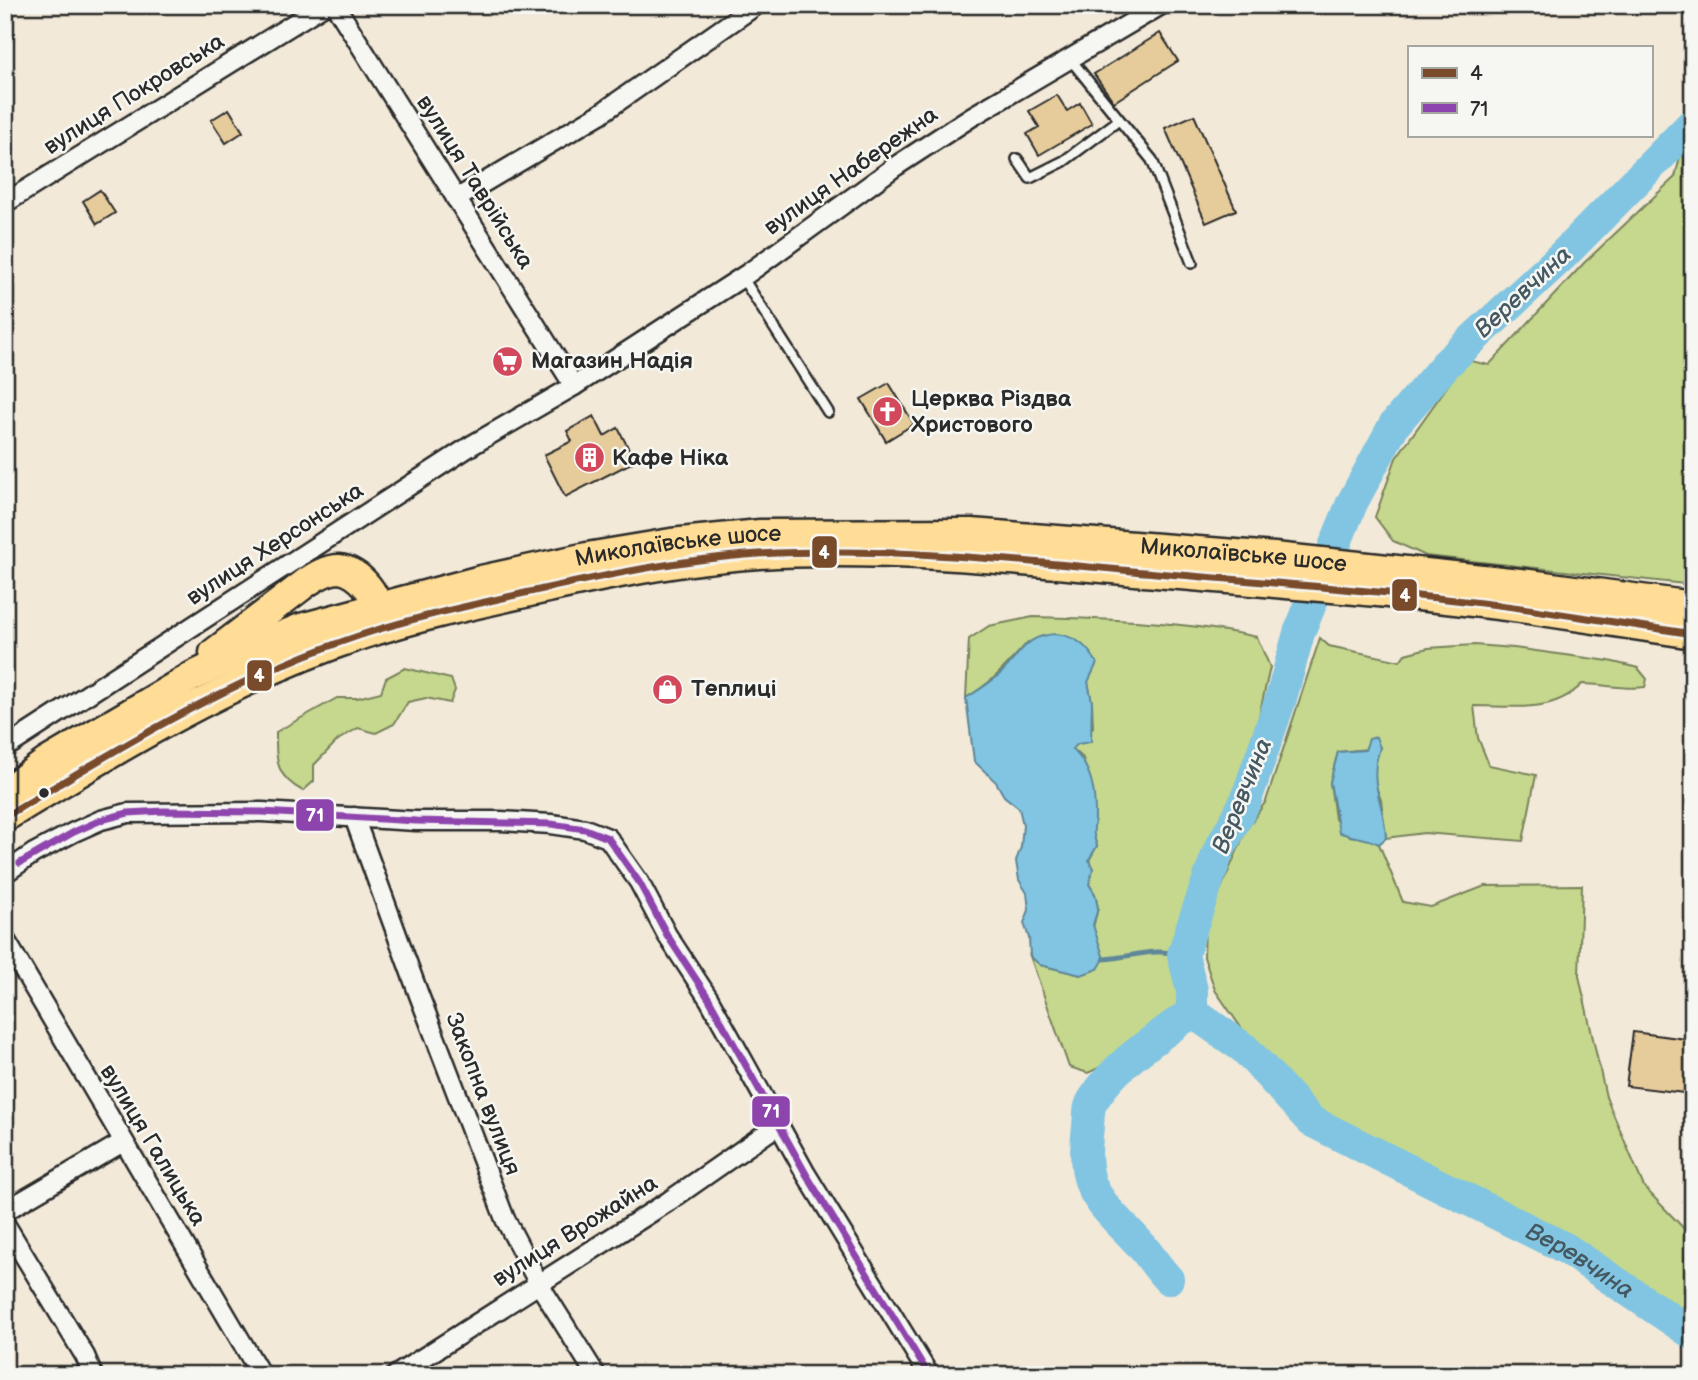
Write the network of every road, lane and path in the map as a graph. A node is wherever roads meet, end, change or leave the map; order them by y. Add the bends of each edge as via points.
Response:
1 (324, 5) edge
2 (335, 5) edge
3 (756, 5) edge
4 (1161, 5) edge
5 (1071, 60) junction
6 (1119, 120) junction
7 (1017, 159) dead end
8 (456, 199) junction
9 (5, 203) edge
10 (1192, 263) dead end
11 (742, 277) junction
12 (574, 386) junction
13 (828, 412) dead end
14 (378, 606) junction
15 (1693, 606) edge
16 (1693, 634) edge
17 (146, 704) junction
18 (144, 734) junction
19 (5, 748) edge
20 (5, 792) edge
21 (5, 817) edge
22 (354, 817) junction
23 (5, 873) edge
24 (5, 939) edge
25 (778, 1125) junction
26 (123, 1142) junction
27 (5, 1211) edge
28 (5, 1224) edge
29 (539, 1284) junction
30 (93, 1375) edge
31 (261, 1375) edge
32 (396, 1375) edge
33 (596, 1375) edge
34 (929, 1375) edge

1 - 9 street, вулиця Покровська
2 - 8 street, вулиця Таврійська
3 - 8 street via 600,114
4 - 5 street, вулиця Набережна
5 - 6 lane
5 - 11 street, вулиця Набережна via 897,166
6 - 7 lane via 1064,161 1030,178
6 - 10 lane via 1152,160
8 - 12 street, вулиця Таврійська
11 - 12 street, вулиця Набережна
11 - 13 lane
12 - 19 street, вулиця Херсонська via 472,445
14 - 15 main road, Миколаївське шосе via 587,557 671,543 760,534 971,533 1385,568
14 - 17 main road, Миколаївське шосе via 300,628 252,648
14 - 17 main road via 363,582 347,571 319,574
14 - 18 main road via 375,618 264,662
16 - 18 main road, Миколаївське шосе via 1524,609 971,556 759,554 560,585 366,634 275,670
17 - 20 main road, Миколаївське шосе
18 - 21 main road, Миколаївське шосе
22 - 23 street via 128,813 74,832
22 - 25 street via 551,824 608,838 709,999
22 - 29 street, Закопна вулиця via 500,1207
24 - 26 street, вулиця Галицька
25 - 29 street, вулиця Врожайна
25 - 34 street
26 - 27 street
26 - 31 street, вулиця Галицька
28 - 30 street
29 - 32 street, вулиця Врожайна
29 - 33 street, Закопна вулиця

